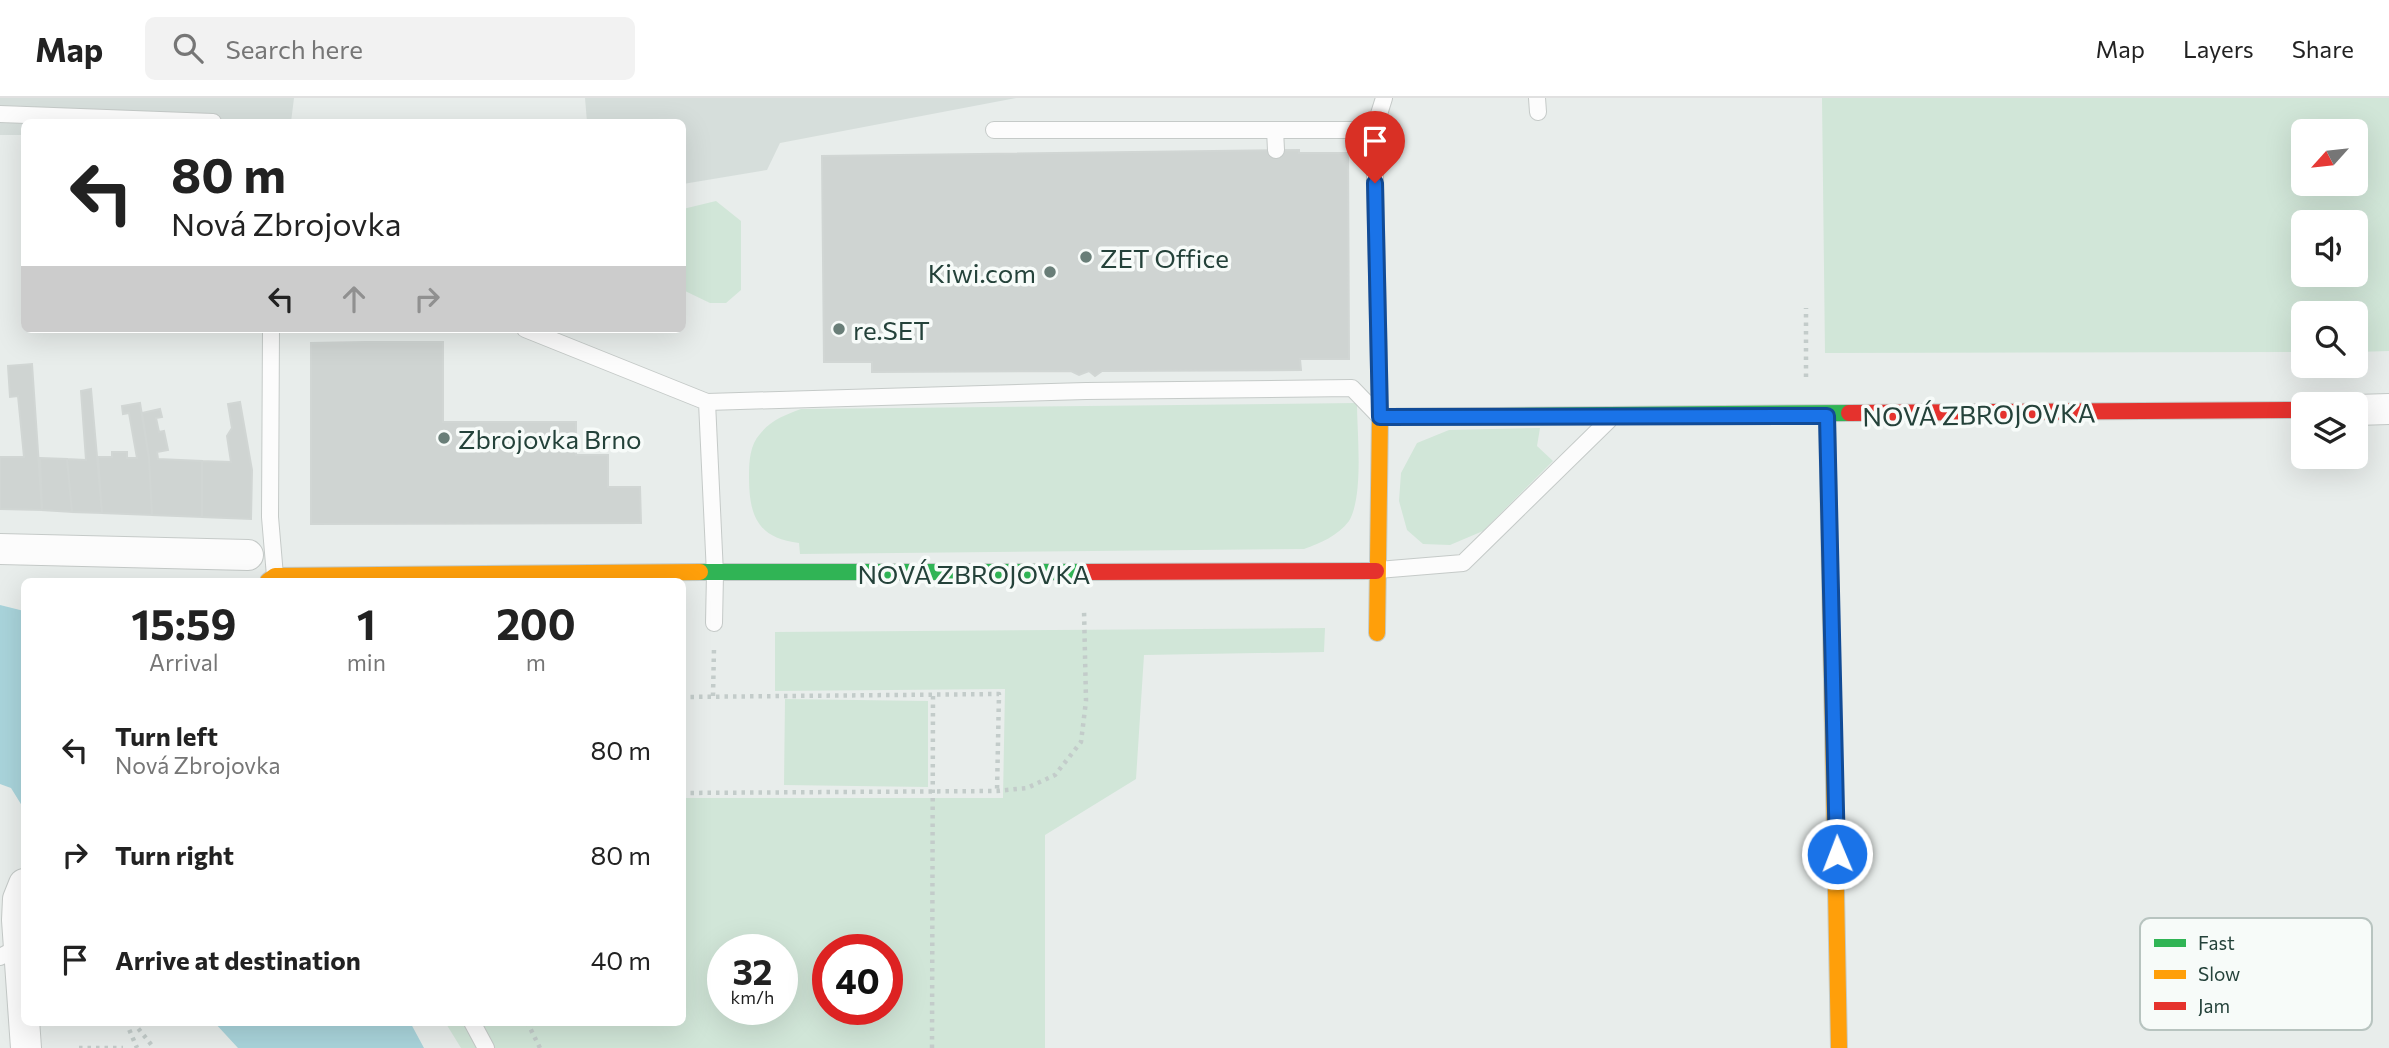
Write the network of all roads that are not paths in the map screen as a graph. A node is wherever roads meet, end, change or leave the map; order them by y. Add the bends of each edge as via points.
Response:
1 (1384, 98) edge
2 (0, 114) edge
3 (133, 119) edge
4 (995, 130) dead end
5 (1275, 130) junction
6 (1374, 130) junction
7 (1276, 150) dead end
8 (271, 333) edge
9 (534, 333) edge
10 (707, 402) junction
11 (2389, 409) edge
12 (2291, 410) edge
13 (2368, 410) edge
14 (1827, 416) junction
15 (1380, 417) junction
16 (1613, 417) junction
17 (0, 549) edge
18 (248, 555) dead end
19 (1376, 571) junction
20 (715, 574) junction
21 (272, 578) edge
22 (286, 578) edge
23 (714, 623) road end
24 (1377, 633) dead end
25 (21, 896) edge
26 (9, 952) edge
27 (21, 1020) edge
28 (22, 1026) edge
29 (474, 1026) edge
30 (26, 1048) edge
31 (486, 1048) edge
32 (1839, 1048) edge

1 - 6 lane
2 - 3 lane
4 - 5 lane
5 - 6 lane
5 - 7 lane
6 - 15 lane
8 - 21 lane
9 - 10 lane
10 - 15 lane via 1352,388
10 - 20 lane
11 - 13 street
12 - 14 street, NOVÁ ZBROJOVKA
14 - 16 street, NOVÁ ZBROJOVKA
14 - 32 street
15 - 16 street, NOVÁ ZBROJOVKA
15 - 19 street
16 - 19 lane, NOVÁ ZBROJOVKA via 1462,563
17 - 18 street
19 - 20 street, NOVÁ ZBROJOVKA
19 - 24 street
20 - 22 street, NOVÁ ZBROJOVKA via 353,573
20 - 23 lane
25 - 26 street
26 - 27 street
28 - 30 street
29 - 31 lane

